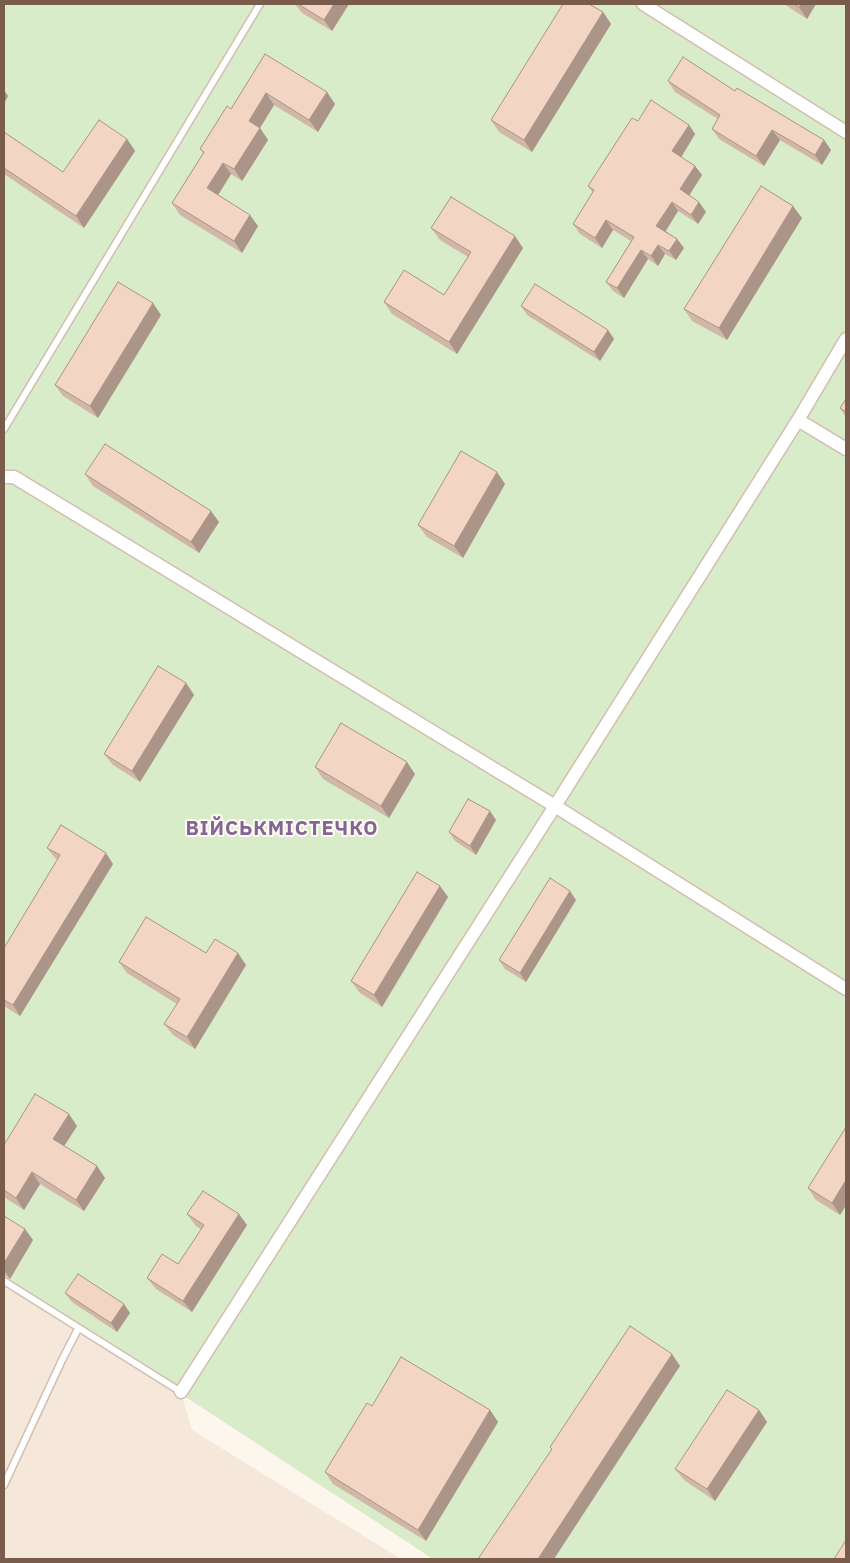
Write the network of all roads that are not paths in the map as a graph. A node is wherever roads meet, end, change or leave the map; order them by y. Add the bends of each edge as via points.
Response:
1 (260, 4) edge
2 (643, 4) edge
3 (846, 132) edge
4 (846, 339) edge
5 (798, 420) junction
6 (4, 429) edge
7 (846, 449) edge
8 (4, 477) edge
9 (555, 806) junction
10 (846, 989) edge
11 (4, 1281) edge
12 (78, 1329) junction
13 (181, 1392) joint
14 (4, 1486) edge

1 - 6 lane
2 - 3 street
4 - 5 street
5 - 7 street
5 - 9 street
8 - 9 street via 14,477
9 - 10 street
9 - 13 street
11 - 12 lane
12 - 13 lane
12 - 14 lane

